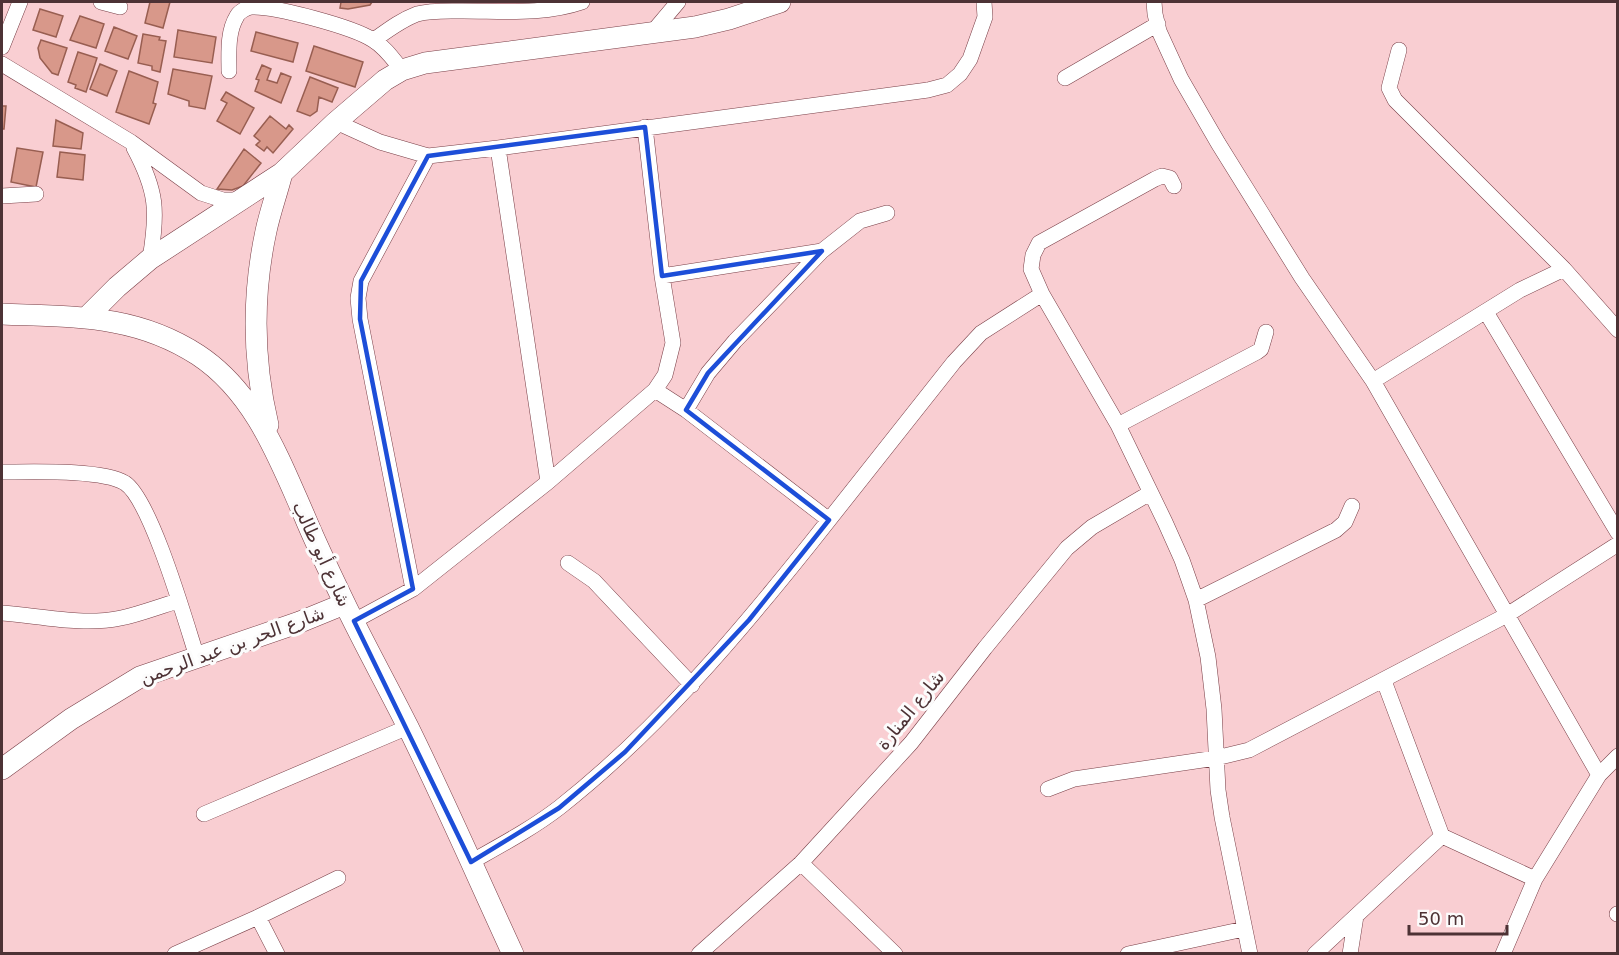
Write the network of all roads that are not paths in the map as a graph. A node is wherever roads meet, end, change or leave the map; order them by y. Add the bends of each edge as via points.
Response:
1 (20, 2) edge
2 (101, 2) edge
3 (582, 2) edge
4 (678, 2) edge
5 (780, 2) edge
6 (984, 2) edge
7 (1154, 2) edge
8 (120, 7) dead end
9 (1158, 24) junction
10 (651, 34) junction
11 (374, 40) junction
12 (2, 47) edge
13 (1399, 50) dead end
14 (2, 64) edge
15 (402, 70) junction
16 (229, 71) dead end
17 (1065, 78) dead end
18 (336, 122) junction
19 (645, 127) junction
20 (131, 142) junction
21 (498, 148) junction
22 (428, 156) junction
23 (282, 173) junction
24 (1174, 186) dead end
25 (36, 194) dead end
26 (2, 196) edge
27 (241, 200) junction
28 (887, 213) dead end
29 (822, 251) junction
30 (150, 259) junction
31 (1563, 269) junction
32 (662, 276) junction
33 (1042, 294) junction
34 (1486, 312) junction
35 (2, 314) edge
36 (87, 317) junction
37 (1617, 330) edge
38 (1266, 332) dead end
39 (1373, 381) junction
40 (655, 390) junction
41 (687, 410) junction
42 (1118, 425) junction
43 (273, 443) junction
44 (2, 472) edge
45 (548, 482) junction
46 (1150, 493) junction
47 (1352, 506) dead end
48 (829, 520) junction
49 (1617, 533) edge
50 (1617, 544) edge
51 (568, 563) dead end
52 (413, 589) junction
53 (1196, 600) junction
54 (178, 601) junction
55 (2, 613) edge
56 (349, 613) junction
57 (1507, 615) junction
58 (197, 657) junction
59 (1384, 681) junction
60 (692, 685) junction
61 (408, 727) junction
62 (1617, 756) edge
63 (1216, 758) junction
64 (2, 769) edge
65 (1599, 775) junction
66 (1048, 789) dead end
67 (204, 814) dead end
68 (1442, 836) junction
69 (471, 862) junction
70 (801, 863) junction
71 (338, 878) dead end
72 (1535, 879) junction
73 (1356, 916) junction
74 (258, 917) junction
75 (1244, 929) junction
76 (709, 950) edge
77 (175, 954) edge
78 (277, 954) edge
79 (513, 954) edge
80 (895, 954) edge
81 (1128, 954) edge
82 (1250, 954) edge
83 (1315, 954) edge
84 (1350, 954) edge
85 (1503, 954) edge

1 - 12 street
2 - 8 street
3 - 11 street via 534,12 420,13 398,22
4 - 10 street
5 - 10 street via 729,19
6 - 19 street via 985,17 970,59 947,85
7 - 9 street
9 - 17 street
9 - 39 street via 1181,79 1218,143 1302,278
10 - 15 street via 425,63
11 - 15 street
11 - 16 street via 332,24 249,7 237,15 230,35
13 - 31 street via 1389,88 1395,100
14 - 20 street
15 - 18 street
18 - 22 street via 380,142
18 - 23 street
19 - 21 street
19 - 32 street
20 - 27 street via 201,193 223,200
20 - 30 street via 146,171 154,199
21 - 22 street
21 - 45 street
22 - 52 street via 362,281 358,298
23 - 27 street
23 - 43 street via 266,230 257,284 256,348
24 - 33 street via 1170,178 1155,178 1039,243 1032,269
25 - 26 street
27 - 30 street
28 - 29 street via 860,221
29 - 32 street
29 - 41 street via 735,341 708,373
30 - 36 street
31 - 34 street
31 - 37 street
32 - 40 street via 673,343 665,375
33 - 42 street
33 - 48 street via 981,333
34 - 39 street
34 - 49 street
35 - 36 street, شارع أبو طالب
36 - 43 street, شارع أبو طالب via 128,323 165,336 199,356 229,380
38 - 42 street via 1257,352
39 - 57 street
40 - 41 street
40 - 45 street
41 - 48 street
42 - 46 street
43 - 56 street, شارع أبو طالب
44 - 54 street via 87,474 126,484 151,521
45 - 52 street
46 - 53 street
46 - 70 street, شارع المنارة via 1092,527 1067,548 911,743
47 - 53 street via 1346,522 1336,530
48 - 60 street
50 - 57 street
51 - 60 street via 594,581
52 - 56 street
53 - 63 street via 1208,657
54 - 55 street via 121,618 100,620
54 - 58 street
56 - 58 street, شارع الحر بن عبد الرحمن via 300,622
56 - 61 street, شارع أبو طالب
57 - 59 street
57 - 65 street
58 - 64 street, شارع الحر بن عبد الرحمن via 140,677 71,719
59 - 63 street via 1249,750
59 - 68 street
60 - 69 street via 625,752 559,808
61 - 67 street
61 - 69 street, شارع أبو طالب
62 - 65 street
63 - 66 street via 1074,779
63 - 75 street via 1222,817
65 - 72 street
68 - 72 street
68 - 73 street
69 - 79 street, شارع أبو طالب
70 - 76 street, شارع المنارة
70 - 80 street
71 - 74 street
72 - 85 street
73 - 83 street
73 - 84 street
74 - 77 street
74 - 78 street
75 - 81 street
75 - 82 street

